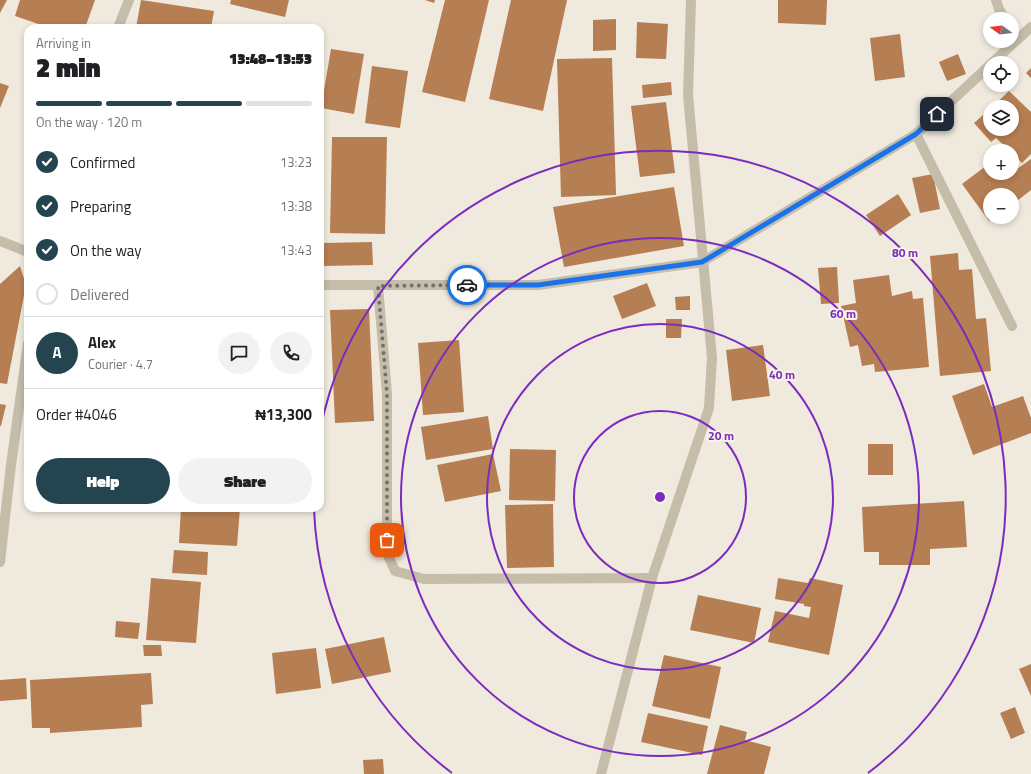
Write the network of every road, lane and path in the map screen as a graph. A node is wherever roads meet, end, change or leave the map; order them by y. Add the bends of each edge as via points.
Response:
1 (129, 0) edge
2 (691, 0) edge
3 (996, 0) edge
4 (1001, 12) edge
5 (120, 24) edge
6 (1031, 27) edge
7 (1019, 33) edge
8 (1004, 48) edge
9 (998, 56) edge
10 (983, 71) edge
11 (916, 134) junction
12 (0, 241) edge
13 (24, 250) edge
14 (702, 262) junction
15 (324, 286) edge
16 (378, 286) junction
17 (1012, 326) dead end
18 (24, 374) edge
19 (0, 562) edge
20 (652, 578) junction
21 (601, 774) edge

1 - 5 street
2 - 14 street via 688,95
3 - 4 street
6 - 7 street
8 - 9 street
10 - 11 street
11 - 14 street
11 - 17 street
12 - 13 street
14 - 16 street via 538,285
14 - 20 street via 712,358 709,408
15 - 16 street
16 - 20 street via 387,394 387,553 395,571 424,578
18 - 19 street
20 - 21 street

